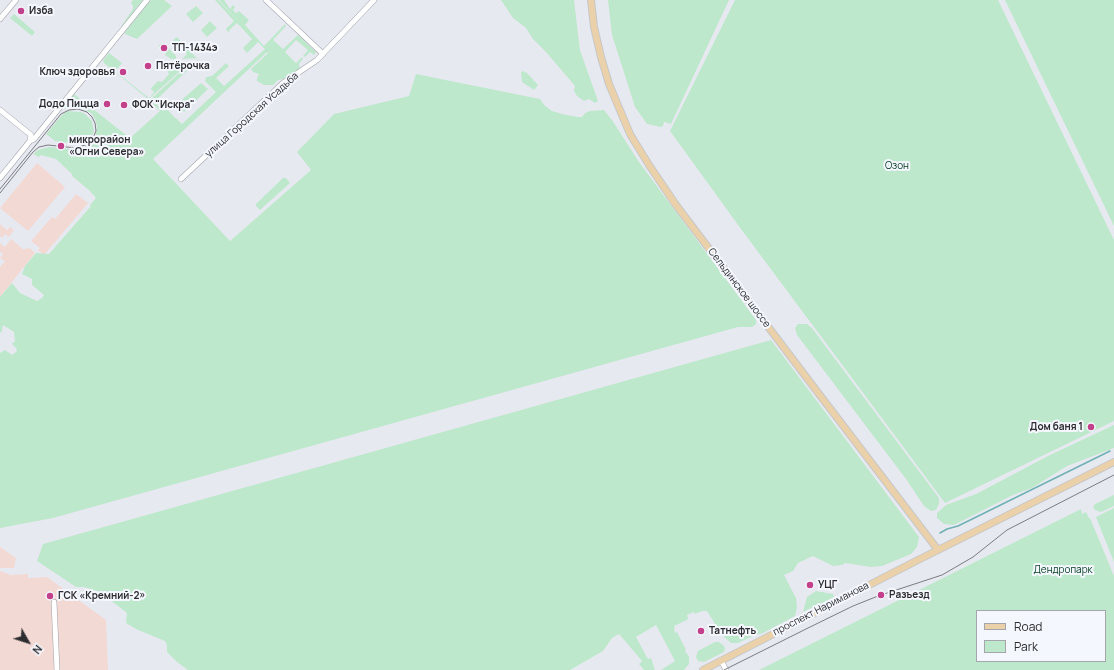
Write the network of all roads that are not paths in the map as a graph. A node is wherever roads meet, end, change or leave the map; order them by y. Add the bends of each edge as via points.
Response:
1 (16, 0) edge
2 (147, 0) edge
3 (266, 0) edge
4 (374, 0) edge
5 (592, 0) edge
6 (0, 19) edge
7 (323, 54) junction
8 (0, 110) edge
9 (30, 138) junction
10 (0, 178) edge
11 (181, 179) dead end
12 (1114, 462) edge
13 (938, 550) junction
14 (54, 602) dead end
15 (721, 660) junction
16 (57, 670) edge
17 (703, 670) edge
18 (726, 670) edge

1 - 6 street
2 - 9 street via 34,139
3 - 7 street
4 - 7 street, улица Городская Усадьба
5 - 13 main road, Сельдинское шоссе via 594,27 609,84 630,134 649,165 681,211
7 - 11 street, улица Городская Усадьба via 283,83
8 - 9 street
9 - 10 street
12 - 13 main road, проспект Нариманова
13 - 15 main road, проспект Нариманова
14 - 16 street
15 - 17 main road, проспект Нариманова
15 - 18 street

